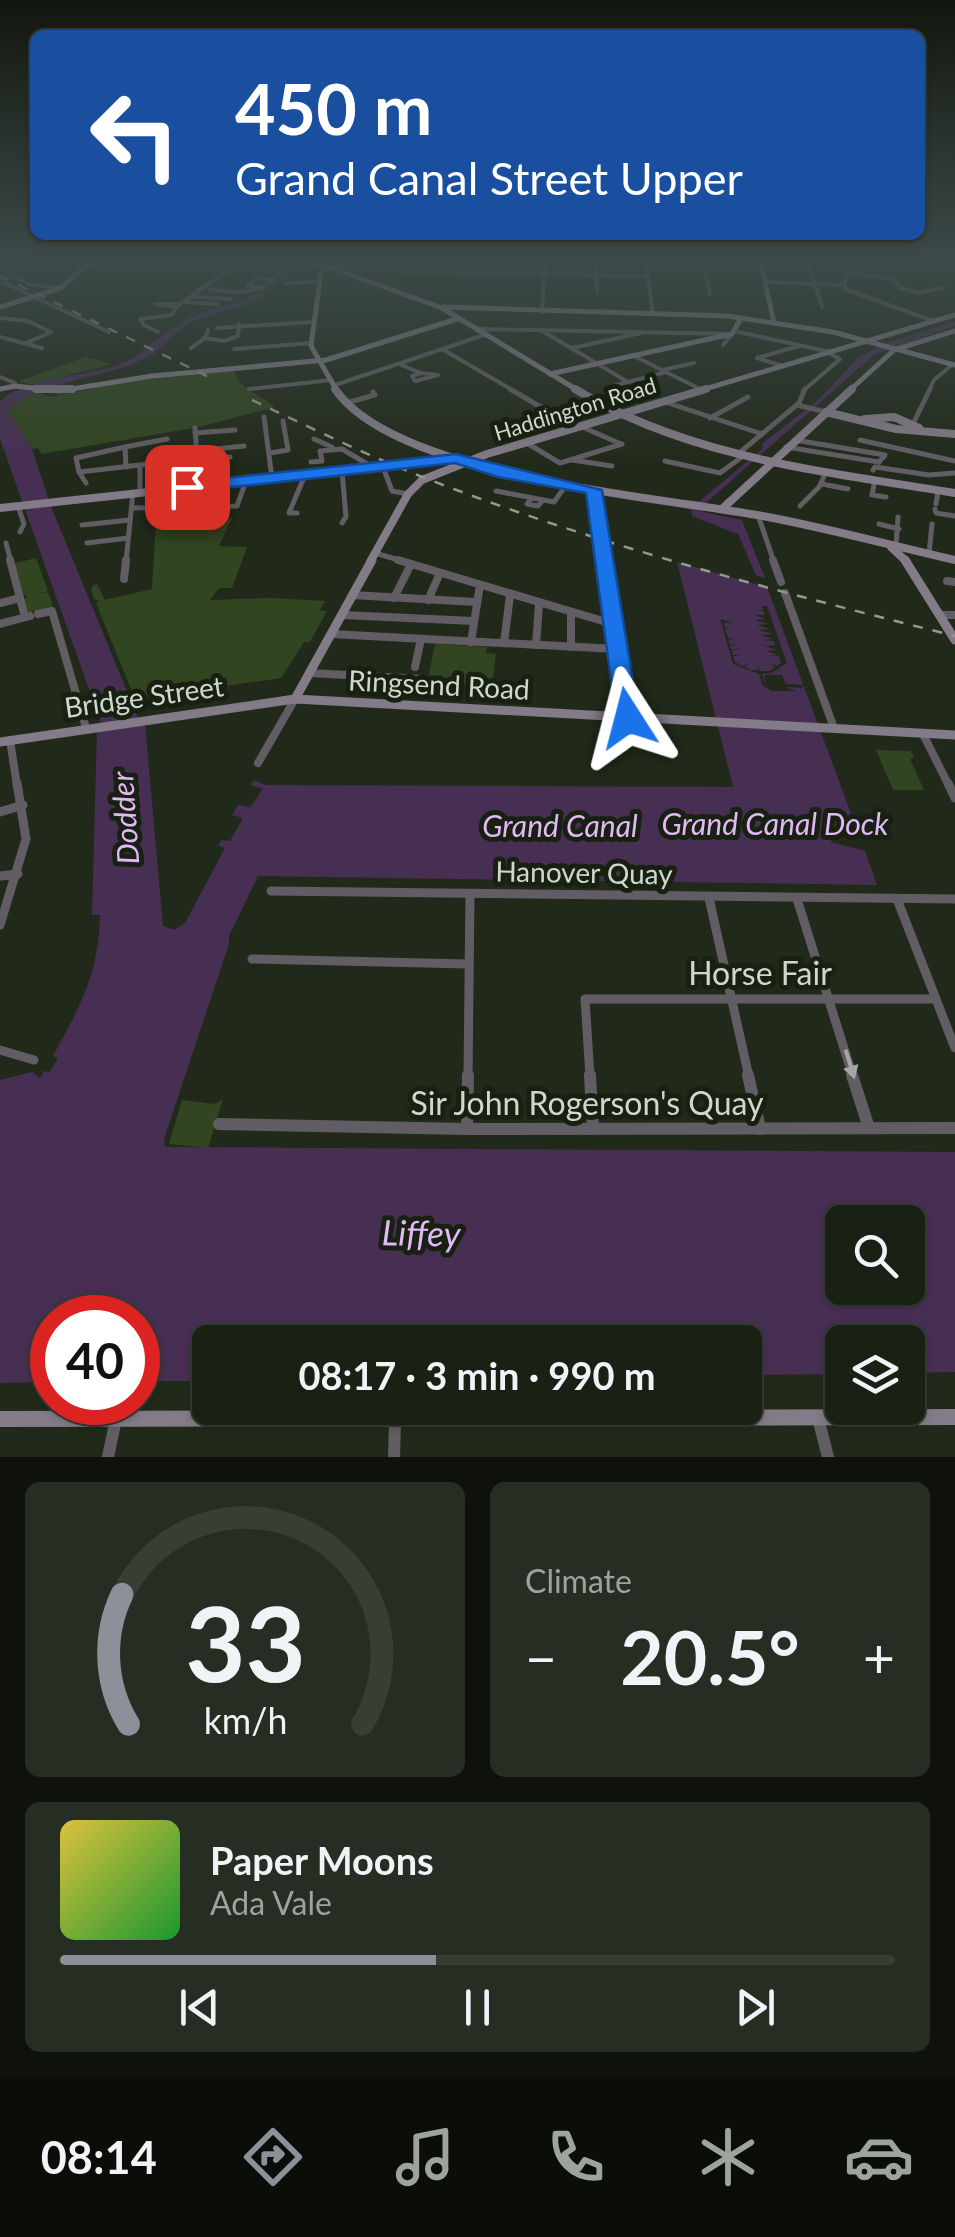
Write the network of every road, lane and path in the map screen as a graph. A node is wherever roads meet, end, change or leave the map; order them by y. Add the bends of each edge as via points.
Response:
1 (41, 327) edge
2 (98, 327) edge
3 (148, 327) edge
4 (222, 327) edge
5 (237, 327) edge
6 (312, 327) edge
7 (432, 327) edge
8 (475, 327) edge
9 (737, 327) edge
10 (796, 327) edge
11 (915, 327) edge
12 (217, 328) dead end
13 (478, 329) junction
14 (538, 329) junction
15 (208, 330) dead end
16 (650, 330) junction
17 (109, 332) dead end
18 (158, 332) dead end
19 (735, 332) junction
20 (954, 332) edge
21 (487, 334) junction
22 (0, 338) edge
23 (205, 338) junction
24 (869, 340) junction
25 (310, 343) junction
26 (26, 344) junction
27 (803, 344) junction
28 (723, 346) dead end
29 (896, 347) junction
30 (42, 348) dead end
31 (191, 348) dead end
32 (234, 349) dead end
33 (442, 349) junction
34 (571, 349) junction
35 (829, 352) junction
36 (632, 355) junction
37 (319, 361) junction
38 (694, 363) dead end
39 (399, 364) junction
40 (596, 364) junction
41 (953, 365) edge
42 (783, 366) junction
43 (664, 371) junction
44 (421, 373) dead end
45 (549, 374) junction
46 (0, 377) edge
47 (333, 382) junction
48 (628, 382) junction
49 (15, 383) junction
50 (613, 386) dead end
51 (0, 389) edge
52 (249, 389) dead end
53 (702, 390) junction
54 (377, 394) dead end
55 (748, 396) dead end
56 (662, 402) junction
57 (347, 404) junction
58 (801, 406) junction
59 (821, 411) junction
60 (618, 415) junction
61 (264, 418) dead end
62 (710, 418) junction
63 (867, 420) junction
64 (283, 421) dead end
65 (917, 425) junction
66 (578, 427) junction
67 (224, 430) junction
68 (235, 430) dead end
69 (762, 434) junction
70 (955, 434) edge
71 (314, 438) dead end
72 (167, 439) dead end
73 (794, 439) junction
74 (860, 440) junction
75 (525, 442) junction
76 (244, 446) dead end
77 (126, 447) junction
78 (786, 447) junction
79 (226, 448) junction
80 (336, 449) junction
81 (197, 450) junction
82 (857, 450) junction
83 (270, 453) junction
84 (743, 456) junction
85 (230, 457) dead end
86 (198, 460) junction
87 (460, 460) junction
88 (571, 460) junction
89 (665, 461) dead end
90 (764, 461) junction
91 (955, 461) edge
92 (311, 462) dead end
93 (140, 465) junction
94 (612, 466) dead end
95 (126, 467) junction
96 (378, 467) junction
97 (342, 471) junction
98 (80, 472) junction
99 (826, 472) junction
100 (874, 472) junction
101 (955, 473) edge
102 (305, 474) junction
103 (272, 478) junction
104 (246, 480) junction
105 (86, 483) dead end
106 (933, 483) junction
107 (822, 484) junction
108 (566, 485) junction
109 (200, 486) junction
110 (848, 489) dead end
111 (594, 490) junction
112 (496, 491) dead end
113 (137, 492) junction
114 (408, 494) junction
115 (955, 494) edge
116 (886, 497) dead end
117 (21, 505) junction
118 (800, 506) dead end
119 (0, 508) edge
120 (132, 508) junction
121 (722, 509) junction
122 (297, 513) dead end
123 (758, 515) junction
124 (898, 516) dead end
125 (955, 516) edge
126 (130, 520) junction
127 (342, 523) dead end
128 (82, 524) dead end
129 (879, 524) dead end
130 (932, 524) dead end
131 (899, 529) junction
132 (20, 532) dead end
133 (128, 538) junction
134 (6, 543) dead end
135 (88, 543) dead end
136 (901, 551) junction
137 (376, 553) junction
138 (928, 554) junction
139 (955, 560) edge
140 (9, 563) junction
141 (410, 564) junction
142 (0, 565) edge
143 (440, 573) junction
144 (124, 579) dead end
145 (781, 582) dead end
146 (480, 586) junction
147 (785, 592) dead end
148 (352, 595) junction
149 (510, 595) junction
150 (20, 598) junction
151 (394, 598) junction
152 (428, 600) junction
153 (476, 602) junction
154 (0, 603) edge
155 (539, 604) junction
156 (571, 613) junction
157 (342, 615) junction
158 (940, 615) junction
159 (955, 615) edge
160 (31, 616) junction
161 (474, 621) junction
162 (0, 624) edge
163 (612, 624) junction
164 (951, 627) edge
165 (331, 634) junction
166 (421, 639) junction
167 (955, 640) edge
168 (471, 642) junction
169 (504, 643) junction
170 (536, 645) junction
171 (571, 647) junction
172 (617, 649) junction
173 (416, 667) dead end
174 (309, 673) junction
175 (424, 679) dead end
176 (295, 699) junction
177 (628, 718) junction
178 (86, 728) junction
179 (834, 728) junction
180 (923, 734) junction
181 (955, 736) edge
182 (5, 741) edge
183 (258, 763) dead end
184 (955, 798) edge
185 (23, 805) junction
186 (0, 812) edge
187 (18, 874) junction
188 (0, 876) edge
189 (270, 892) dead end
190 (470, 894) junction
191 (709, 898) junction
192 (797, 899) junction
193 (898, 899) junction
194 (955, 899) edge
195 (0, 925) edge
196 (252, 960) dead end
197 (468, 964) junction
198 (732, 999) junction
199 (936, 999) junction
200 (830, 1000) junction
201 (950, 1022) edge
202 (955, 1048) edge
203 (0, 1050) edge
204 (34, 1060) dead end
205 (218, 1124) dead end
206 (467, 1128) junction
207 (869, 1128) junction
208 (955, 1128) edge
209 (593, 1129) junction
210 (760, 1129) junction
211 (955, 1417) edge
212 (762, 1418) edge
213 (818, 1418) junction
214 (0, 1419) edge
215 (30, 1419) edge
216 (160, 1419) edge
217 (192, 1420) edge
218 (115, 1425) edge
219 (395, 1425) edge
220 (108, 1457) edge
221 (394, 1457) edge
222 (828, 1457) edge

1 - 26 street via 50,332
2 - 17 street
3 - 18 street
4 - 12 street
5 - 23 street via 238,337 218,343
6 - 25 main road
7 - 37 main road
8 - 13 main road
9 - 19 main road
10 - 24 main road
11 - 24 main road, Haddington Road
13 - 14 street
13 - 21 main road
14 - 16 street
14 - 34 street
15 - 23 street
16 - 19 street
16 - 34 street
19 - 27 street
19 - 28 street
19 - 36 main road
20 - 29 main road
21 - 33 street
21 - 45 main road
22 - 26 street
23 - 31 street
24 - 29 main road
24 - 35 main road, Haddington Road
25 - 32 street
25 - 37 main road
26 - 30 street
27 - 35 street
27 - 42 street via 757,358
29 - 41 main road
29 - 59 main road
33 - 39 street
33 - 66 street
34 - 40 street
35 - 42 main road, Haddington Road
35 - 58 street via 840,359 802,391
36 - 40 main road
36 - 43 street
37 - 47 main road
37 - 49 main road via 40,390
38 - 43 street
39 - 44 street
39 - 47 street
40 - 45 main road
40 - 48 street
41 - 65 street via 934,380
42 - 53 main road, Haddington Road
43 - 48 street
43 - 53 street
45 - 60 main road
46 - 49 street
47 - 52 street
47 - 57 main road
48 - 50 street
49 - 51 main road
53 - 56 main road, Haddington Road
54 - 57 street
55 - 62 street
56 - 60 main road, Haddington Road
56 - 62 street
57 - 87 main road
58 - 59 street
58 - 69 street
59 - 63 main road
59 - 73 main road
60 - 66 main road, Haddington Road
60 - 84 main road
61 - 83 street
62 - 69 street
63 - 65 main road via 896,429
63 - 74 street
64 - 83 street via 288,450
65 - 70 main road
66 - 75 main road, Haddington Road
66 - 88 street via 624,445
67 - 68 street
67 - 79 street
67 - 81 street via 195,430
69 - 84 street
71 - 80 street
72 - 77 street
73 - 78 main road
73 - 82 street
74 - 82 street
74 - 91 street
75 - 87 main road, Haddington Road
75 - 88 street via 560,462
76 - 79 street
77 - 95 street
77 - 98 street via 76,458
78 - 90 main road
78 - 100 street
79 - 81 street
80 - 92 street via 320,451 322,461
80 - 96 street
81 - 86 street
82 - 100 street via 885,455
83 - 103 street
84 - 89 street via 720,473
84 - 90 main road
85 - 86 street
86 - 93 street
86 - 109 street
87 - 96 main road
87 - 108 main road
87 - 114 main road
88 - 94 street
90 - 99 main road
90 - 121 main road
93 - 95 street
93 - 113 street
95 - 98 street
96 - 97 main road
96 - 114 street via 392,491
97 - 102 main road
97 - 127 street
98 - 105 street
99 - 100 main road
99 - 107 street
100 - 106 main road
100 - 106 street via 876,467
100 - 116 street via 872,495
101 - 106 street
102 - 103 main road
102 - 122 street via 289,513
103 - 104 main road
104 - 109 main road
104 - 120 street via 238,506
106 - 115 main road
106 - 125 street via 936,513
107 - 110 street
107 - 118 street
108 - 111 main road
108 - 112 street via 556,501 538,506 527,504 532,498
109 - 113 main road
111 - 121 main road
111 - 163 main road
113 - 117 main road
113 - 120 street
114 - 137 main road
117 - 119 main road
117 - 132 street
120 - 126 street
121 - 123 main road
123 - 136 main road
123 - 145 street
124 - 131 street
126 - 128 street
126 - 133 street
129 - 131 street
130 - 138 street
131 - 136 street
133 - 135 street
133 - 144 street
134 - 140 street
136 - 138 main road
136 - 158 main road
137 - 141 street
137 - 148 main road
138 - 139 main road
140 - 142 street
140 - 150 street
141 - 143 street
141 - 151 street
143 - 146 street
143 - 152 street
146 - 149 street
146 - 153 street
147 - 179 street
148 - 151 street
148 - 157 main road
149 - 155 street
149 - 169 street
150 - 154 street
150 - 160 street
151 - 152 street
152 - 153 street
153 - 161 street
155 - 156 street
155 - 170 street
156 - 163 street
156 - 171 street
157 - 161 street
157 - 165 main road
158 - 159 street
158 - 164 main road
160 - 162 street
160 - 178 street via 52,611
161 - 168 street
163 - 172 main road
164 - 167 main road
165 - 166 street
165 - 174 main road
166 - 168 street
166 - 173 street
168 - 169 street
169 - 170 street
170 - 171 street
171 - 172 street
172 - 177 main road
174 - 175 street
174 - 176 main road
176 - 177 main road, Ringsend Road
176 - 178 main road, Bridge Street
176 - 183 street
177 - 179 main road, Ringsend Road
178 - 182 main road, Bridge Street
179 - 180 main road, Ringsend Road
180 - 181 main road, Ringsend Road
180 - 184 street
182 - 185 street
185 - 186 street
185 - 187 street via 26,839
187 - 188 street
187 - 195 street
189 - 190 street, Hanover Quay
190 - 191 street, Hanover Quay
190 - 197 street
191 - 192 street, Hanover Quay
191 - 198 street
192 - 193 street, Hanover Quay
192 - 200 street
193 - 194 street, Hanover Quay
193 - 199 street
196 - 197 street
197 - 206 street
198 - 200 street, Horse Fair
198 - 209 street, Horse Fair via 585,999
198 - 210 street
199 - 200 street, Horse Fair
199 - 201 street
200 -> 207 street
201 - 202 street
203 - 204 street
205 - 206 street, Sir John Rogerson's Quay
206 - 209 street, Sir John Rogerson's Quay
207 - 208 street, Sir John Rogerson's Quay
207 - 210 street, Sir John Rogerson's Quay
209 - 210 street, Sir John Rogerson's Quay
211 - 213 main road
212 - 213 main road
213 - 222 street
214 - 215 main road
216 - 217 main road
218 - 220 street
219 - 221 street

